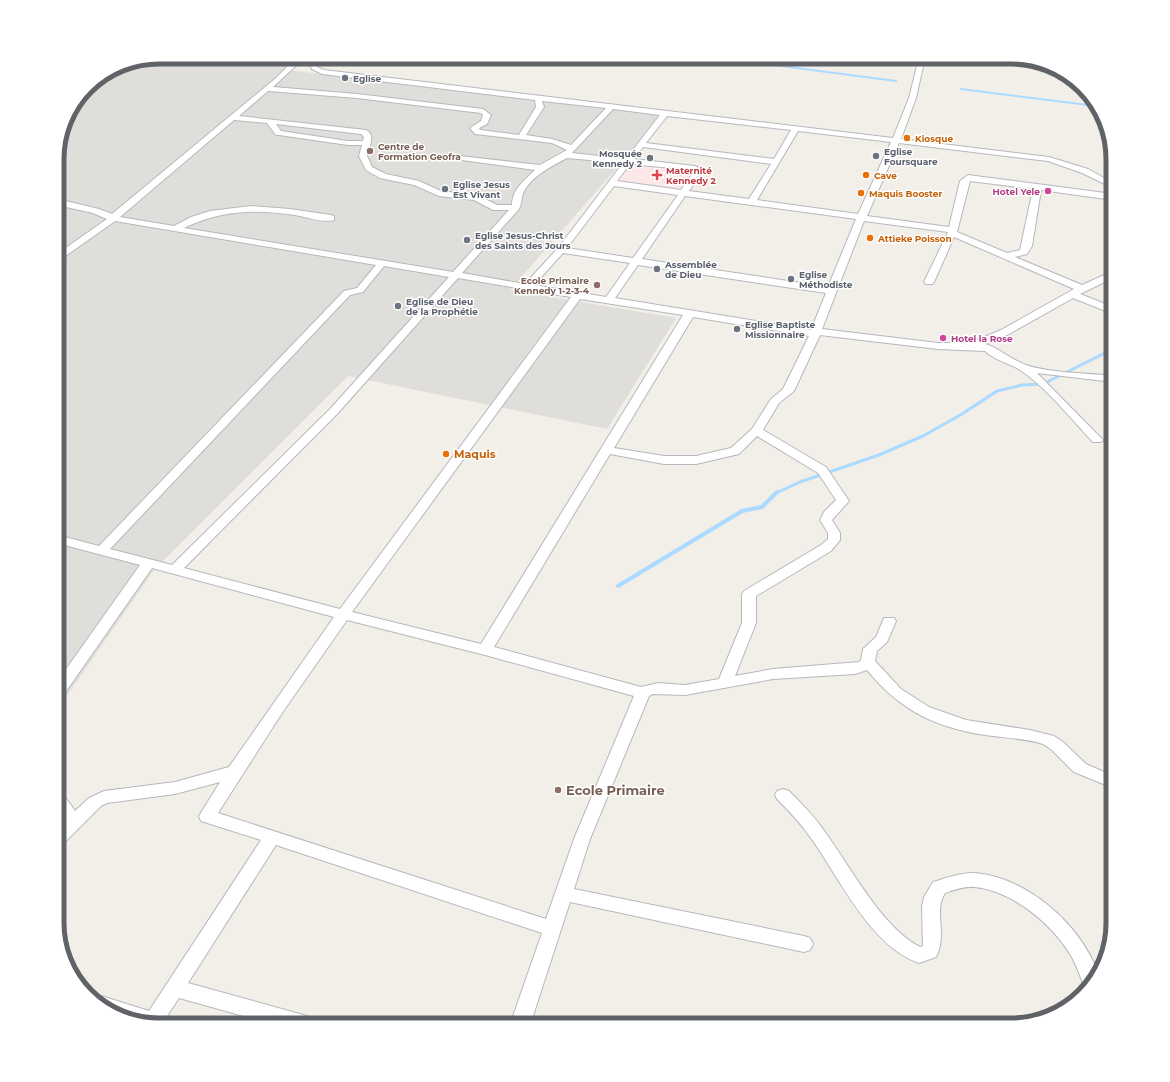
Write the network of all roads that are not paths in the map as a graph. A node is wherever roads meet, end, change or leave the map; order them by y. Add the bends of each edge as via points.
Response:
1 (294, 64) edge
2 (313, 64) edge
3 (921, 64) edge
4 (267, 89) junction
5 (538, 98) junction
6 (611, 107) junction
7 (664, 114) junction
8 (232, 117) junction
9 (268, 120) junction
10 (796, 129) junction
11 (521, 137) junction
12 (896, 141) junction
13 (366, 143) junction
14 (642, 145) junction
15 (568, 152) junction
16 (454, 157) dead end
17 (630, 161) junction
18 (777, 162) junction
19 (541, 168) junction
20 (1106, 182) edge
21 (612, 183) junction
22 (1038, 186) junction
23 (682, 193) junction
24 (1106, 196) edge
25 (751, 203) junction
26 (64, 204) edge
27 (516, 207) junction
28 (113, 218) junction
29 (331, 218) dead end
30 (860, 219) junction
31 (175, 229) junction
32 (952, 232) junction
33 (561, 250) junction
34 (64, 254) edge
35 (1008, 256) junction
36 (636, 261) junction
37 (382, 263) junction
38 (454, 275) junction
39 (1106, 277) edge
40 (929, 282) dead end
41 (527, 287) junction
42 (1082, 289) junction
43 (832, 291) junction
44 (578, 295) junction
45 (1073, 295) junction
46 (609, 300) junction
47 (1106, 308) edge
48 (690, 313) junction
49 (816, 332) junction
50 (972, 346) junction
51 (1024, 368) junction
52 (1106, 379) edge
53 (756, 431) junction
54 (1097, 440) dead end
55 (606, 450) junction
56 (64, 541) edge
57 (102, 550) junction
58 (149, 562) junction
59 (176, 569) junction
60 (342, 614) junction
61 (889, 622) dead end
62 (485, 650) junction
63 (868, 662) junction
64 (725, 682) junction
65 (64, 683) edge
66 (643, 693) junction
67 (234, 772) junction
68 (1106, 779) edge
69 (783, 795) dead end
70 (64, 808) edge
71 (73, 822) junction
72 (64, 832) edge
73 (272, 837) junction
74 (564, 894) junction
75 (553, 929) junction
76 (804, 944) dead end
77 (1090, 976) edge
78 (174, 988) junction
79 (155, 1018) edge
80 (282, 1018) edge
81 (522, 1018) edge

1 - 4 street
2 - 5 street via 314,68 322,72
3 - 12 street
4 - 8 street
4 - 11 street via 357,96 483,111 487,115 484,122 474,128 478,132
5 - 6 street
5 - 11 street via 540,108
6 - 7 street
6 - 15 street
7 - 10 street
7 - 14 street
8 - 9 street
8 - 28 street
9 - 13 street via 279,133 348,143
9 - 13 street via 356,130 367,134
10 - 12 street
10 - 18 street
11 - 15 street via 558,142
12 - 20 street via 1049,159 1085,171
12 - 30 street
13 - 27 street via 364,162 375,173 416,183 439,193 476,198 496,208
14 - 17 street
14 - 18 street
15 - 17 street
15 - 19 street
16 - 19 street
17 - 21 street
17 - 23 street via 698,169
18 - 25 street
19 - 27 street via 517,194
21 - 23 street
21 - 33 street
22 - 24 street
22 - 32 street via 968,178 964,181
22 - 35 street via 1024,252
23 - 25 street
23 - 36 street
25 - 30 street
26 - 28 street
27 - 38 street
28 - 31 street
28 - 34 street
29 - 31 street via 262,208 229,209 196,217
30 - 32 street
30 - 43 street
31 - 37 street
32 - 35 street
32 - 40 street
33 - 36 street
33 - 41 street
35 - 42 street
36 - 43 street
36 - 46 street
37 - 38 street
37 - 57 street via 360,290 346,293
38 - 41 street
38 - 59 street via 334,411
39 - 42 street
41 - 44 street
42 - 45 street
43 - 49 street
44 - 46 street
44 - 60 street via 450,467 425,506
45 - 47 street
45 - 50 street via 1005,332
46 - 48 street
48 - 49 street
48 - 55 street
49 - 50 street via 938,346
49 - 53 street via 791,386 775,401
50 - 51 street via 988,348
51 - 52 street
51 - 54 street
53 - 55 street via 735,451 696,460 664,460
53 - 64 street via 822,470 843,501 826,520 834,533 834,540 826,548 749,594 749,623
55 - 62 street
56 - 57 street
57 - 58 street
58 - 59 street
58 - 65 street
59 - 60 street
60 - 62 street
60 - 67 street
61 - 63 street via 882,639 870,649
62 - 66 street
63 - 64 street via 855,669 787,672
63 - 68 street via 896,693 921,708 948,721 1049,741 1080,768
64 - 66 street via 685,690 650,689
66 - 74 street via 582,840
67 - 71 street via 175,788 104,797 94,802
67 - 73 street via 206,816
69 - 77 street via 819,836 876,920 911,954 922,956 930,953 934,944 931,926 932,901 939,887 974,880 993,884 1019,896 1048,917 1070,938 1085,962
70 - 71 street
71 - 72 street
73 - 75 street
73 - 78 street
74 - 75 street
74 - 76 street
75 - 81 street
78 - 79 street
78 - 80 street

